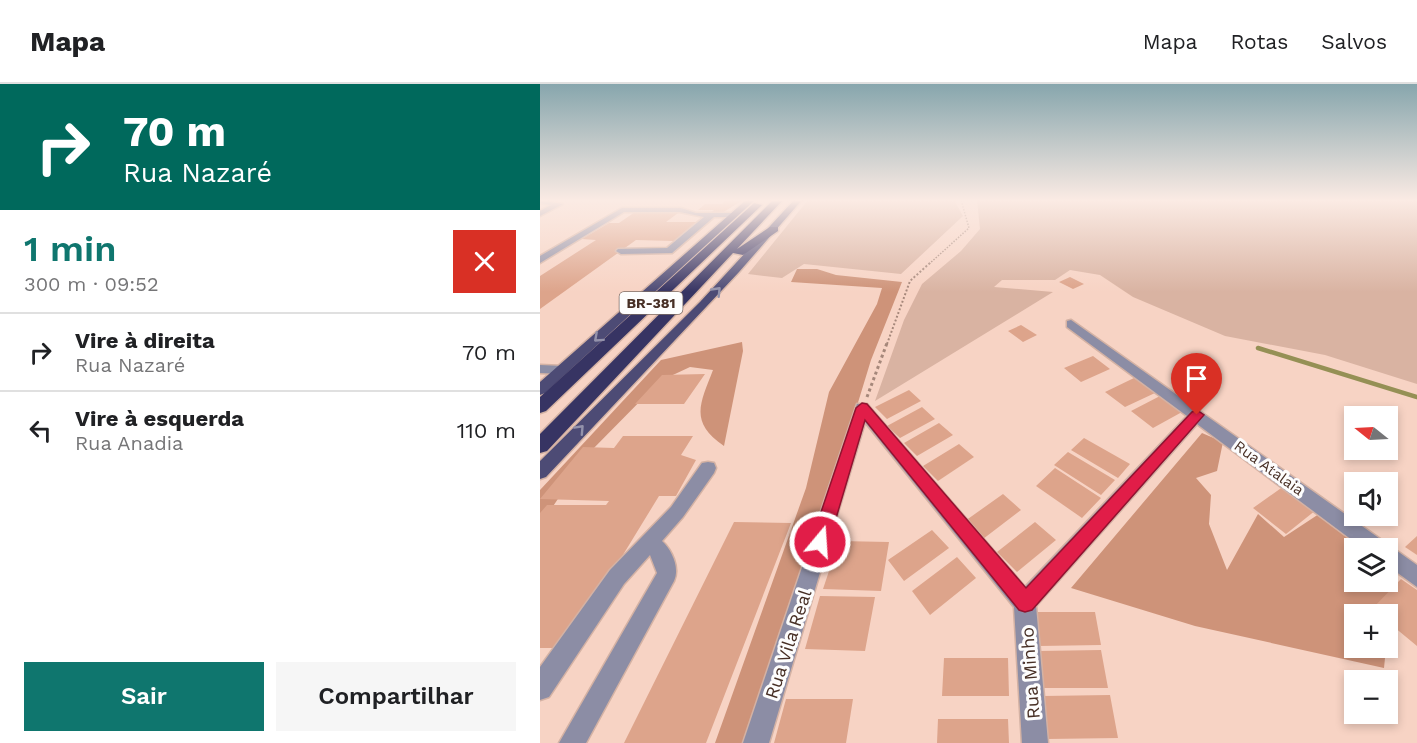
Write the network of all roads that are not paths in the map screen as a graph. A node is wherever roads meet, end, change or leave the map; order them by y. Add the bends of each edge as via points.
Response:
1 (588, 231) edge
2 (693, 231) edge
3 (722, 231) edge
4 (724, 231) edge
5 (749, 231) edge
6 (771, 231) edge
7 (772, 231) edge
8 (621, 251) dead end
9 (540, 260) edge
10 (672, 270) joint
11 (1071, 324) dead end
12 (645, 339) junction
13 (540, 369) edge
14 (562, 370) junction
15 (540, 390) edge
16 (540, 407) edge
17 (1197, 415) junction
18 (540, 446) edge
19 (708, 468) dead end
20 (540, 472) edge
21 (1364, 538) edge
22 (650, 542) junction
23 (1398, 563) edge
24 (1417, 577) edge
25 (1025, 603) junction
26 (540, 688) edge
27 (573, 743) edge
28 (756, 743) edge
29 (1035, 743) edge

1 - 9 street
2 - 8 street via 669,251
3 - 10 highway
4 - 16 highway, BR-381
5 - 12 highway, BR-381
6 - 12 highway via 746,247
20 -> 7 main road, BR-381
10 -> 14 main road, BR-381
11 - 17 street, Rua Atalaia
12 - 18 highway, BR-381
13 - 14 street
14 - 15 main road, BR-381
17 - 21 street, Rua Atalaia
17 - 25 street
19 - 22 street
22 - 26 street via 617,577
22 - 27 street via 662,553 667,574
23 - 24 street
25 - 28 street, Rua Vila Real via 862,408
25 - 29 street, Rua Minho

